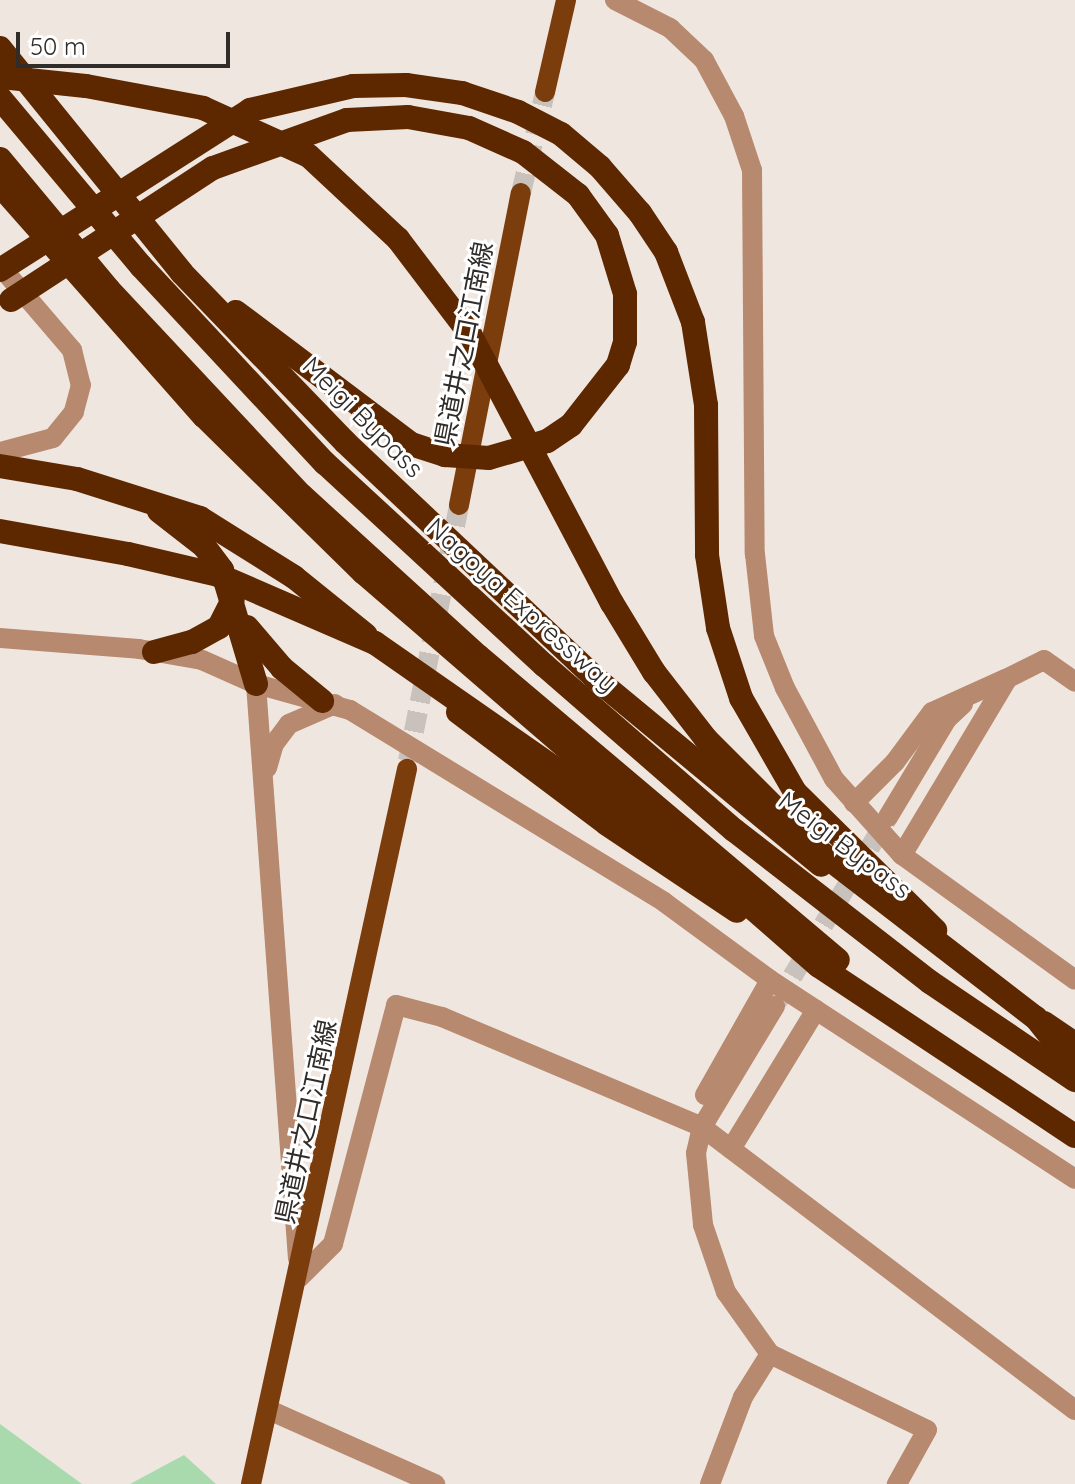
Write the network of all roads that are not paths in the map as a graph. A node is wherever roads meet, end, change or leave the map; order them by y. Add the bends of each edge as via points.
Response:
1 (566, 0) edge
2 (615, 0) edge
3 (0, 48) edge
4 (0, 77) edge
5 (545, 92) tunnel mouth
6 (0, 98) edge
7 (0, 159) edge
8 (0, 185) edge
9 (521, 193) tunnel mouth
10 (0, 268) edge
11 (182, 273) junction
12 (6, 302) edge
13 (0, 452) edge
14 (0, 466) edge
15 (135, 495) junction
16 (459, 505) tunnel mouth
17 (0, 531) edge
18 (235, 606) junction
19 (0, 638) edge
20 (154, 652) junction
21 (1008, 678) junction
22 (1075, 682) edge
23 (256, 684) junction
24 (968, 699) junction
25 (328, 703) junction
26 (407, 769) tunnel mouth
27 (263, 780) junction
28 (854, 803) junction
29 (888, 817) tunnel mouth
30 (902, 855) junction
31 (828, 963) junction
32 (770, 980) junction
33 (1075, 980) edge
34 (999, 994) junction
35 (775, 1006) tunnel mouth
36 (816, 1010) junction
37 (1075, 1044) edge
38 (1075, 1067) edge
39 (1075, 1080) edge
40 (696, 1124) junction
41 (1075, 1127) edge
42 (1075, 1136) edge
43 (731, 1149) junction
44 (1075, 1179) edge
45 (299, 1278) junction
46 (770, 1354) junction
47 (269, 1410) junction
48 (1075, 1410) edge
49 (251, 1484) edge
50 (435, 1484) edge
51 (710, 1484) edge
52 (897, 1484) edge

1 - 5 main road
2 - 28 street via 670,28 704,60 734,116 752,170 755,554 764,636 834,779
3 - 11 highway, Meigi Bypass
4 - 38 highway, bridge via 86,86 203,108 309,156 332,177 398,239 470,334 612,603 654,672 706,739 815,848 1036,1018
6 - 39 highway, Nagoya Expressway, bridge via 141,266 325,463 544,665 734,830 930,982
7 - 31 highway, bridge via 109,290 301,495
8 - 31 highway via 204,416 364,573
9 - 16 main road, 県道井之口江南線
10 - 13 street via 72,350 81,385 74,412 53,438
10 - 34 highway, bridge via 250,110 353,86 406,85 462,93 561,134 600,167 640,213 666,252 693,322 706,405 707,555 718,628 741,698 795,792
11 - 12 highway, bridge via 411,444 445,455 489,458 547,441 571,425 618,365 625,342 625,294 607,235 578,195 523,152 469,128 408,117 347,120 213,168
11 - 34 highway, Meigi Bypass via 345,442 595,678 802,851
14 - 15 highway
15 - 18 highway via 204,546 222,570
15 - 31 highway via 200,518 283,569 493,741
17 - 31 highway, bridge via 218,575 375,643
18 - 20 highway via 219,627 192,642
18 - 23 highway
18 - 25 highway via 282,668
19 - 20 street
20 - 23 street via 202,660
21 - 22 street via 1044,660
21 - 24 street
21 - 30 street
23 - 25 street
23 - 27 street
24 - 28 street via 932,712 895,762
24 - 29 street via 947,719
25 - 27 street via 289,724 274,744
25 - 32 street via 559,836 664,902
26 - 45 main road, 県道井之口江南線
27 - 45 street
28 - 30 street
30 - 33 street
31 - 41 highway
31 - 42 highway
32 - 36 street
32 - 40 street
34 - 37 highway, Meigi Bypass
35 - 40 street
36 - 43 street
36 - 44 street
40 - 43 street
40 - 45 street via 442,1017 396,1005 333,1244
40 - 46 street via 703,1225 726,1292
43 - 48 street
45 - 47 main road, 県道井之口江南線
46 - 51 street via 743,1397
46 - 52 street via 927,1430
47 - 49 main road, 県道井之口江南線
47 - 50 street

